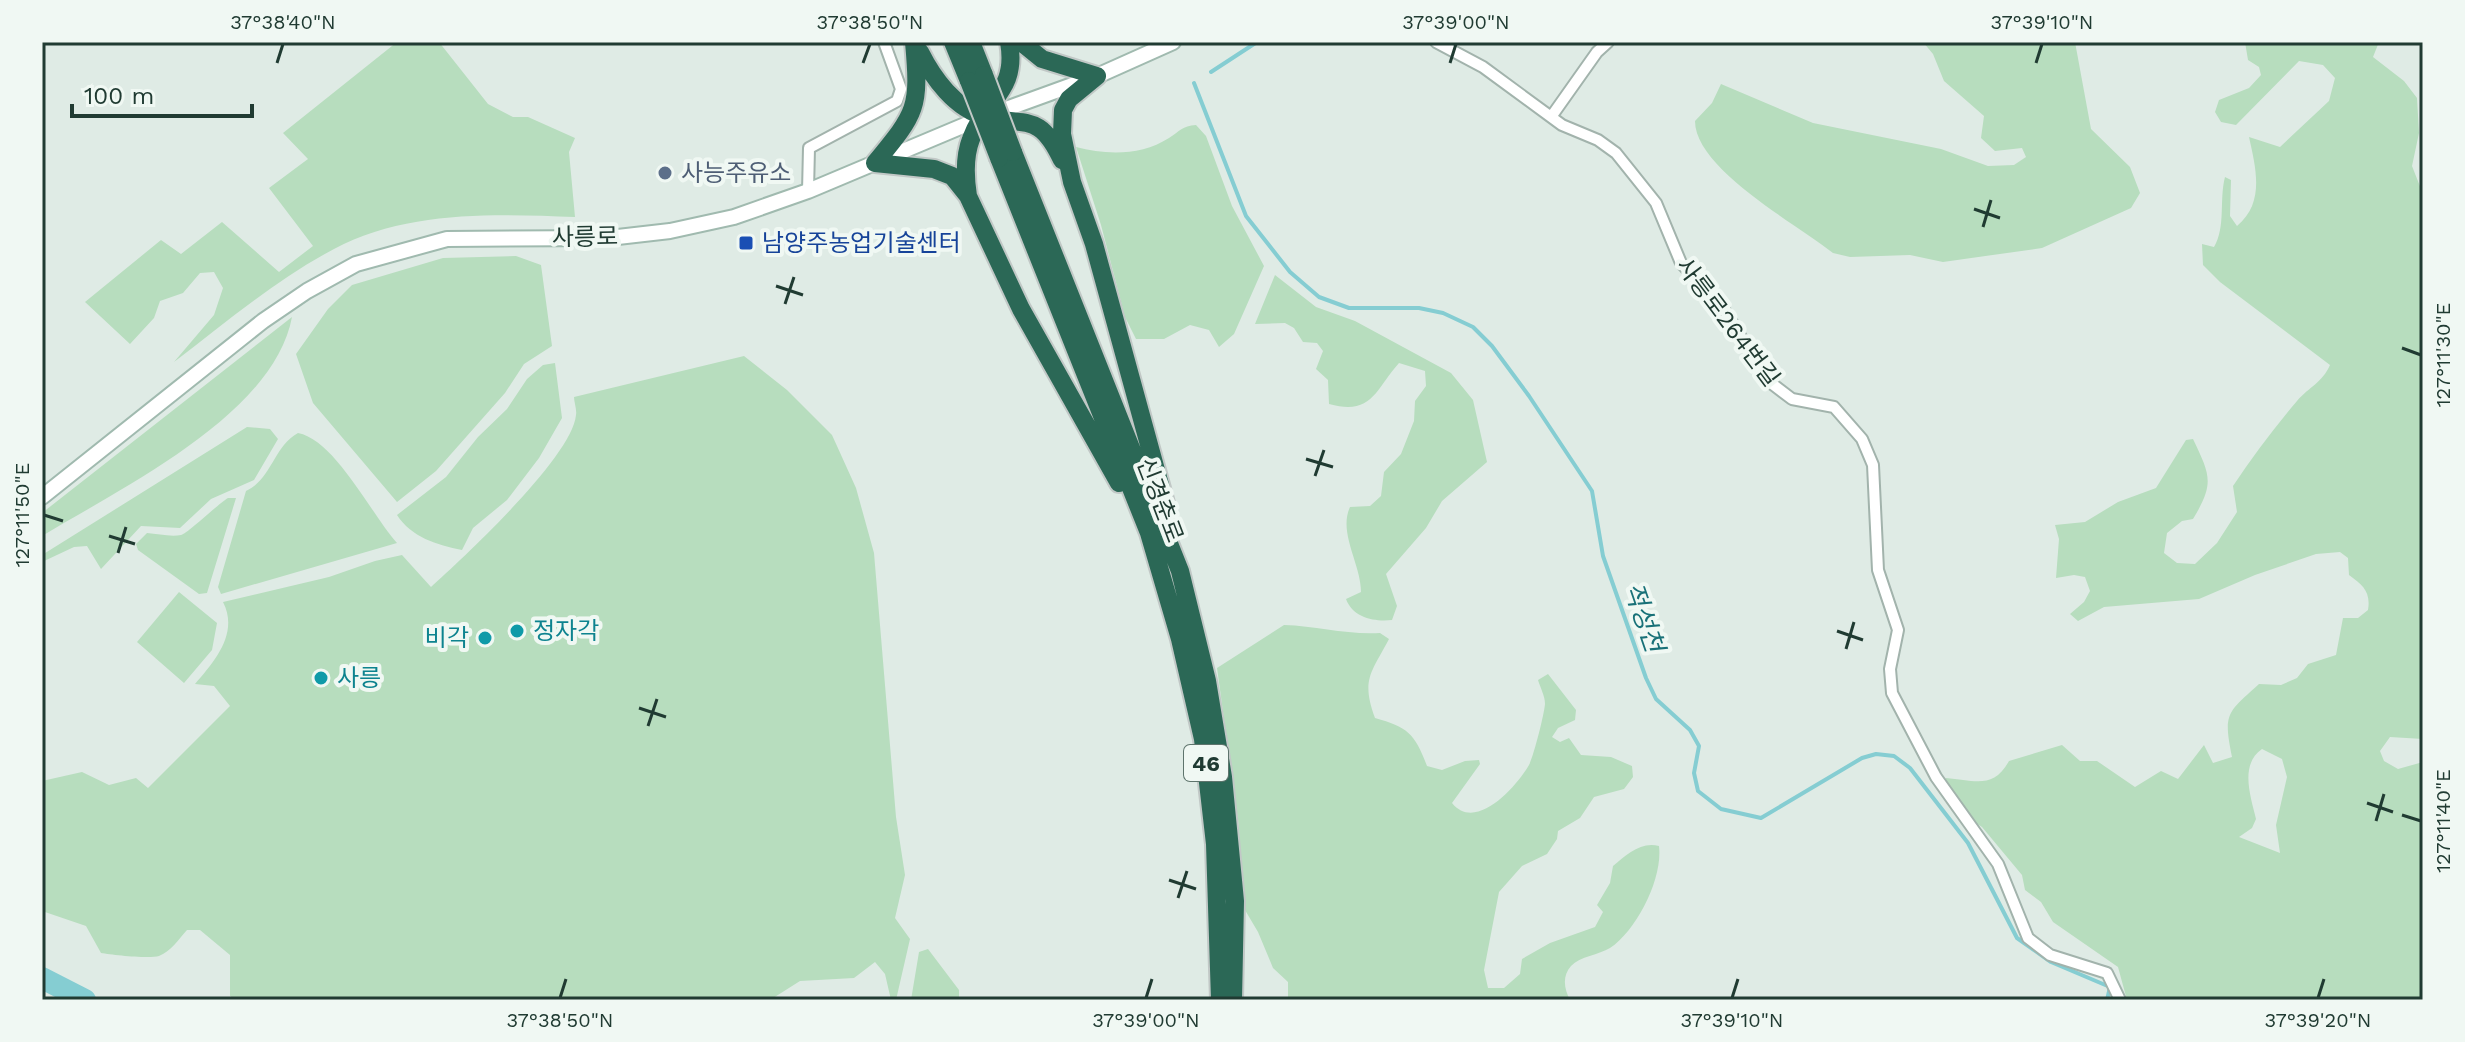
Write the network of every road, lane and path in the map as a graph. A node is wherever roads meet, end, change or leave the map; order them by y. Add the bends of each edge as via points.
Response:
1 (884, 42) edge
2 (915, 42) edge
3 (953, 42) edge
4 (971, 42) edge
5 (1009, 42) edge
6 (1021, 42) edge
7 (1173, 42) edge
8 (1436, 42) edge
9 (1608, 42) edge
10 (1097, 76) junction
11 (976, 78) junction
12 (984, 117) junction
13 (1551, 117) junction
14 (1006, 155) junction
15 (875, 163) junction
16 (1072, 182) junction
17 (808, 191) junction
18 (968, 196) junction
19 (42, 497) edge
20 (1149, 533) junction
21 (1180, 571) junction
22 (1220, 1000) edge
23 (1233, 1000) edge
24 (2120, 1000) edge

1 - 17 street via 901,89 897,101 809,148
2 - 12 highway via 943,89
2 - 15 highway via 915,107
3 - 11 highway, 신경춘로 / 46
4 - 11 highway, 신경춘로 / 46
5 - 12 highway via 1011,72
6 - 10 highway via 1042,59
7 - 10 street, 사릉로
8 - 13 street, 사릉로264번길 via 1483,67
9 - 13 street
10 - 12 street, 사릉로
10 - 16 highway via 1063,110
11 - 14 highway, 신경춘로 / 46, bridge
12 - 15 street, 사릉로
12 - 16 highway via 1025,120 1035,126 1055,146
12 - 18 highway via 966,155
13 - 24 street, 사릉로264번길 via 1608,146 1636,177 1656,203 1681,263 1714,297 1775,389 1792,399 1834,407 1862,439 1873,465 1878,570 1898,630 1890,669 1892,693 1936,777 1998,864 2028,938 2050,955 2107,973
14 - 20 highway, 신경춘로 / 46
14 - 21 highway, 신경춘로 / 46
15 - 17 street, 사릉로
15 - 18 highway via 934,169 952,176
16 - 21 highway via 1094,244
17 - 19 street, 사릉로 via 734,217 670,231 585,239 471,237 404,248 356,264 263,321
18 - 20 highway via 1021,309
20 - 22 highway, 신경춘로 / 46 via 1203,739 1215,844
21 - 23 highway, 신경춘로 / 46 via 1223,777 1235,901

